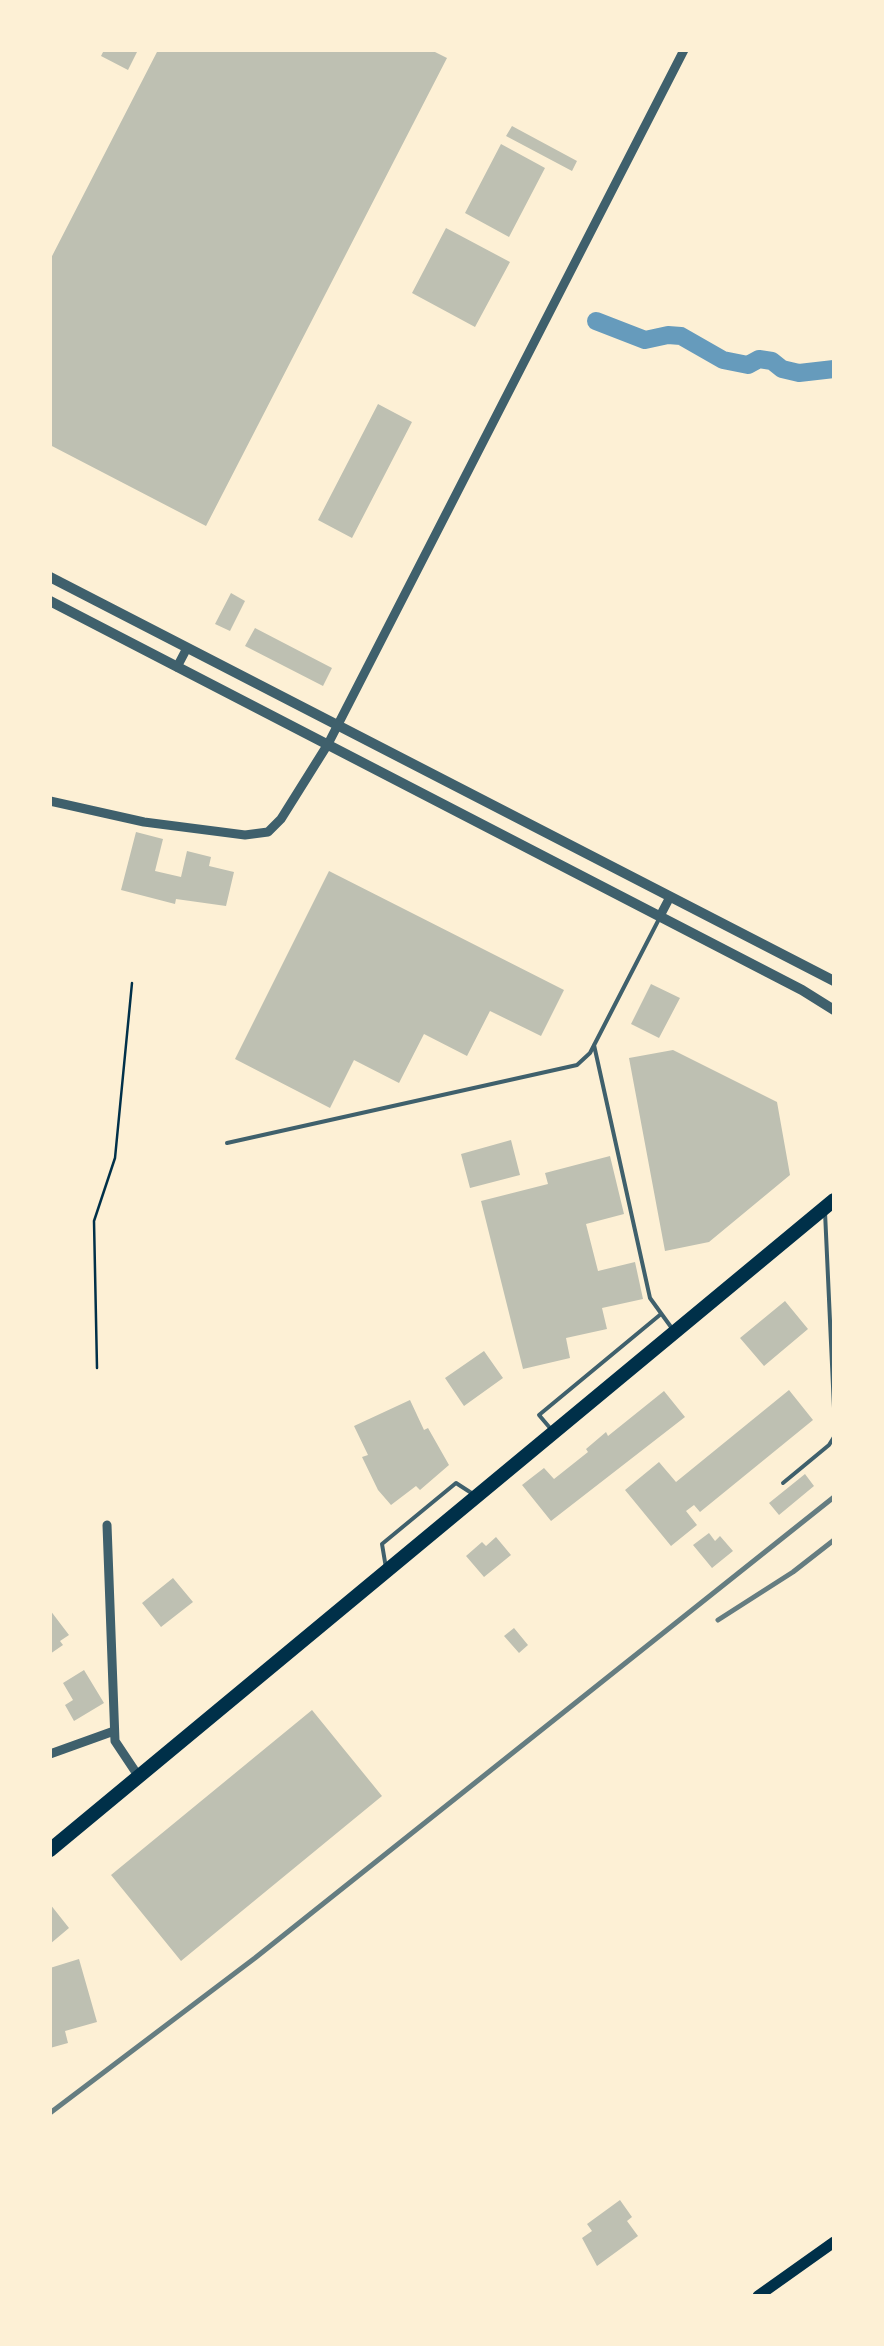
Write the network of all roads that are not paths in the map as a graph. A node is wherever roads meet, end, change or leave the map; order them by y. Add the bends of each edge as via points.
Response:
1 (684, 50) edge
2 (50, 577) edge
3 (50, 601) edge
4 (187, 648) junction
5 (177, 667) junction
6 (338, 726) junction
7 (328, 744) junction
8 (50, 802) edge
9 (670, 897) junction
10 (660, 916) junction
11 (834, 980) edge
12 (834, 1010) edge
13 (594, 1044) junction
14 (227, 1143) dead end
15 (829, 1204) edge
16 (661, 1314) junction
17 (675, 1332) junction
18 (834, 1408) edge
19 (554, 1433) junction
20 (834, 1437) edge
21 (783, 1483) dead end
22 (477, 1497) junction
23 (107, 1525) dead end
24 (386, 1572) junction
25 (114, 1731) junction
26 (50, 1754) edge
27 (139, 1777) junction
28 (50, 1850) edge
29 (834, 2242) edge
30 (758, 2296) edge

1 - 6 street
2 - 4 street
3 - 5 street
4 - 5 street
4 - 6 street
5 - 7 street
6 - 7 street
6 - 9 street
7 - 8 street via 282,820 261,834 167,826
7 - 10 street
9 - 10 street
9 - 11 street
10 - 12 street
10 - 13 lane
13 - 14 lane via 572,1066
13 - 16 lane via 650,1298
15 - 17 main road
15 - 18 lane
16 - 17 lane
16 - 19 lane via 539,1415
17 - 19 main road
19 - 22 main road
20 - 21 lane
22 - 24 main road
22 - 24 lane via 456,1483 382,1544
23 - 25 street
24 - 27 main road
25 - 26 street
25 - 27 street via 117,1748
27 - 28 main road
29 - 30 main road

